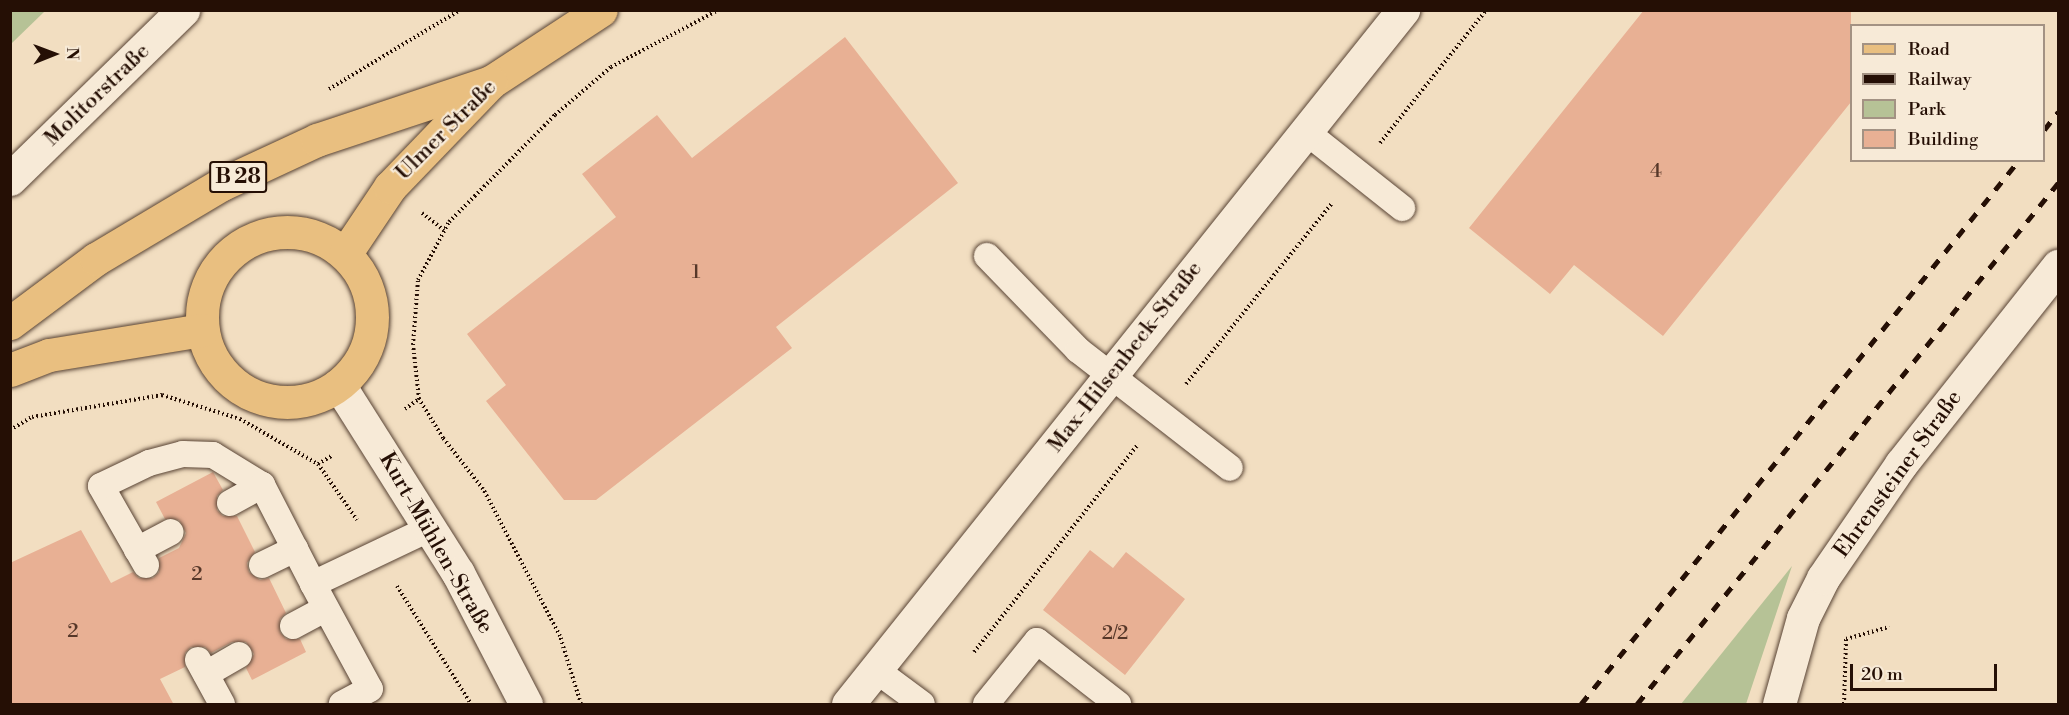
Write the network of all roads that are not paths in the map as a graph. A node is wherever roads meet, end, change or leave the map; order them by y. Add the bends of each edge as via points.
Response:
1 (183, 10) edge
2 (601, 10) edge
3 (1403, 10) edge
4 (491, 82) junction
5 (1305, 130) junction
6 (10, 178) edge
7 (1402, 208) dead end
8 (345, 254) junction
9 (987, 256) dead end
10 (2058, 266) edge
11 (10, 323) edge
12 (202, 330) junction
13 (10, 370) edge
14 (1111, 374) junction
15 (339, 385) junction
16 (1230, 468) dead end
17 (262, 485) junction
18 (230, 503) dead end
19 (431, 528) junction
20 (171, 532) dead end
21 (295, 549) junction
22 (262, 565) dead end
23 (313, 584) junction
24 (326, 609) junction
25 (293, 626) dead end
26 (239, 655) dead end
27 (876, 670) junction
28 (222, 705) edge
29 (342, 705) edge
30 (526, 705) edge
31 (848, 705) edge
32 (922, 705) edge
33 (986, 705) edge
34 (1118, 705) edge
35 (1779, 705) edge

1 - 6 street, Molitorstraße
2 - 4 main road, Ulmer Straße / B 28
3 - 5 street, Max-Hilsenbeck-Straße
4 - 8 main road, Ulmer Straße / B 28 via 390,187
4 - 11 main road, B 28 via 317,140 222,184 96,259
5 - 7 lane
5 - 14 street, Max-Hilsenbeck-Straße
8 - 12 main road via 327,242 287,232 246,242 230,254 211,279 202,309
8 - 15 main road via 366,285 372,321 362,357
9 - 14 lane via 1078,350
10 - 35 street, Ehrensteiner Straße via 1901,464 1823,578 1803,618
12 - 13 main road via 49,355
12 - 15 main road via 219,370 255,397 298,403
14 - 16 lane
14 - 27 street, Max-Hilsenbeck-Straße
15 - 19 street, Kurt-Mühlen-Straße
17 - 18 lane
17 - 20 lane via 213,455 183,454 149,463 101,486 141,558
17 - 21 lane
19 - 23 lane
19 - 30 street, Kurt-Mühlen-Straße
21 - 22 lane
21 - 23 lane
23 - 24 lane
24 - 25 lane
24 - 29 lane via 370,689
26 - 28 lane via 202,667
27 - 31 street, Max-Hilsenbeck-Straße
27 - 32 lane
33 - 34 lane via 1037,641

